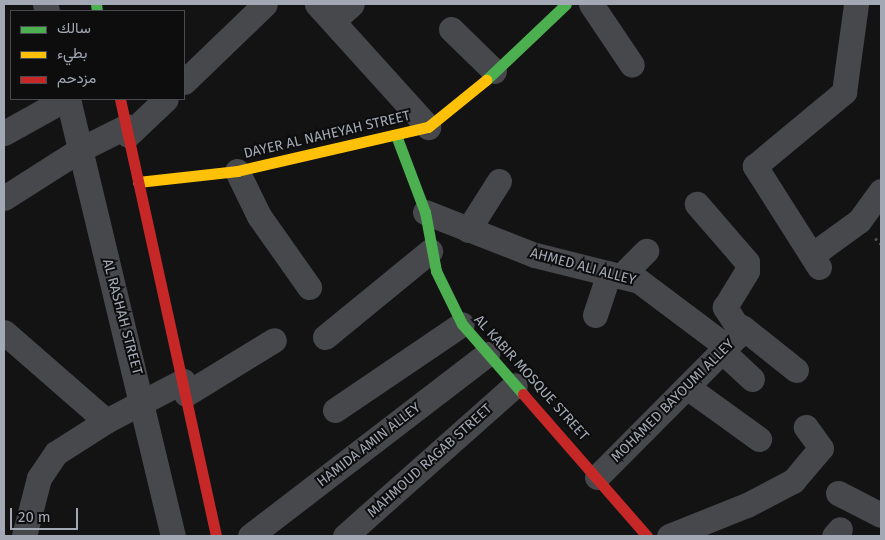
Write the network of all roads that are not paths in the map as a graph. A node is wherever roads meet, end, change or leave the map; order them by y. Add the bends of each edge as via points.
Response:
1 (265, 4) edge
2 (352, 4) edge
3 (566, 4) edge
4 (591, 4) edge
5 (856, 4) edge
6 (325, 12) edge
7 (451, 29) dead end
8 (632, 65) dead end
9 (494, 71) junction
10 (185, 81) edge
11 (64, 100) edge
12 (66, 100) edge
13 (120, 100) edge
14 (165, 100) edge
15 (428, 127) junction
16 (127, 131) junction
17 (4, 133) edge
18 (397, 138) junction
19 (81, 149) junction
20 (237, 171) junction
21 (138, 182) junction
22 (499, 182) dead end
23 (881, 191) edge
24 (4, 198) edge
25 (697, 204) dead end
26 (425, 212) junction
27 (468, 230) junction
28 (646, 250) dead end
29 (430, 251) junction
30 (616, 273) junction
31 (309, 287) dead end
32 (595, 315) dead end
33 (462, 324) junction
34 (742, 327) junction
35 (4, 332) edge
36 (325, 337) dead end
37 (274, 340) dead end
38 (724, 349) junction
39 (487, 354) junction
40 (796, 370) dead end
41 (752, 379) dead end
42 (515, 385) junction
43 (686, 387) junction
44 (185, 388) junction
45 (143, 401) junction
46 (335, 410) dead end
47 (106, 420) junction
48 (806, 427) dead end
49 (759, 439) dead end
50 (597, 477) junction
51 (838, 493) dead end
52 (881, 515) edge
53 (24, 536) edge
54 (173, 536) edge
55 (216, 536) edge
56 (250, 536) edge
57 (345, 536) edge
58 (648, 536) edge
59 (669, 536) edge

1 - 10 street
2 - 6 street
3 - 9 street, DAYER AL NAHEYAH STREET
4 - 8 street
5 - 23 street via 844,92 755,166 816,261 859,221
6 - 15 street
7 - 9 street
9 - 15 street, DAYER AL NAHEYAH STREET
11 - 17 street
12 - 19 street, AL RASHAH STREET
13 - 16 street
14 - 16 street
15 - 18 street, DAYER AL NAHEYAH STREET
16 - 19 street
16 - 21 street
18 - 20 street, DAYER AL NAHEYAH STREET
18 - 26 street, AL KABIR MOSQUE STREET
19 - 24 street
19 - 45 street, AL RASHAH STREET
20 - 21 street, DAYER AL NAHEYAH STREET
20 - 31 street via 259,216
21 - 44 street
22 - 27 street
25 - 34 street, MOHAMED BAYOUMI ALLEY via 747,262 748,271 726,307
26 - 27 street, AHMED ALI ALLEY
26 - 29 street, AL KABIR MOSQUE STREET
27 - 30 street, AHMED ALI ALLEY via 535,255
28 - 30 street
29 - 33 street, AL KABIR MOSQUE STREET
29 - 36 street
30 - 32 street
30 - 38 street, AHMED ALI ALLEY via 652,288
33 - 39 street, AL KABIR MOSQUE STREET
33 - 46 street
34 - 38 street, MOHAMED BAYOUMI ALLEY
34 - 40 street
35 - 47 street
37 - 44 street
38 - 41 street, AHMED ALI ALLEY
38 - 43 street, MOHAMED BAYOUMI ALLEY
39 - 42 street, AL KABIR MOSQUE STREET
39 - 56 street, HAMIDA AMIN ALLEY
42 - 50 street, AL KABIR MOSQUE STREET
42 - 57 street, MAHMOUD RAGAB STREET
43 - 49 street
43 - 50 street, MOHAMED BAYOUMI ALLEY
44 - 45 street
44 - 55 street
45 - 47 street
45 - 54 street, AL RASHAH STREET
47 - 53 street via 46,464
48 - 59 street via 821,448 793,481 747,505
50 - 58 street, AL KABIR MOSQUE STREET
51 - 52 street

